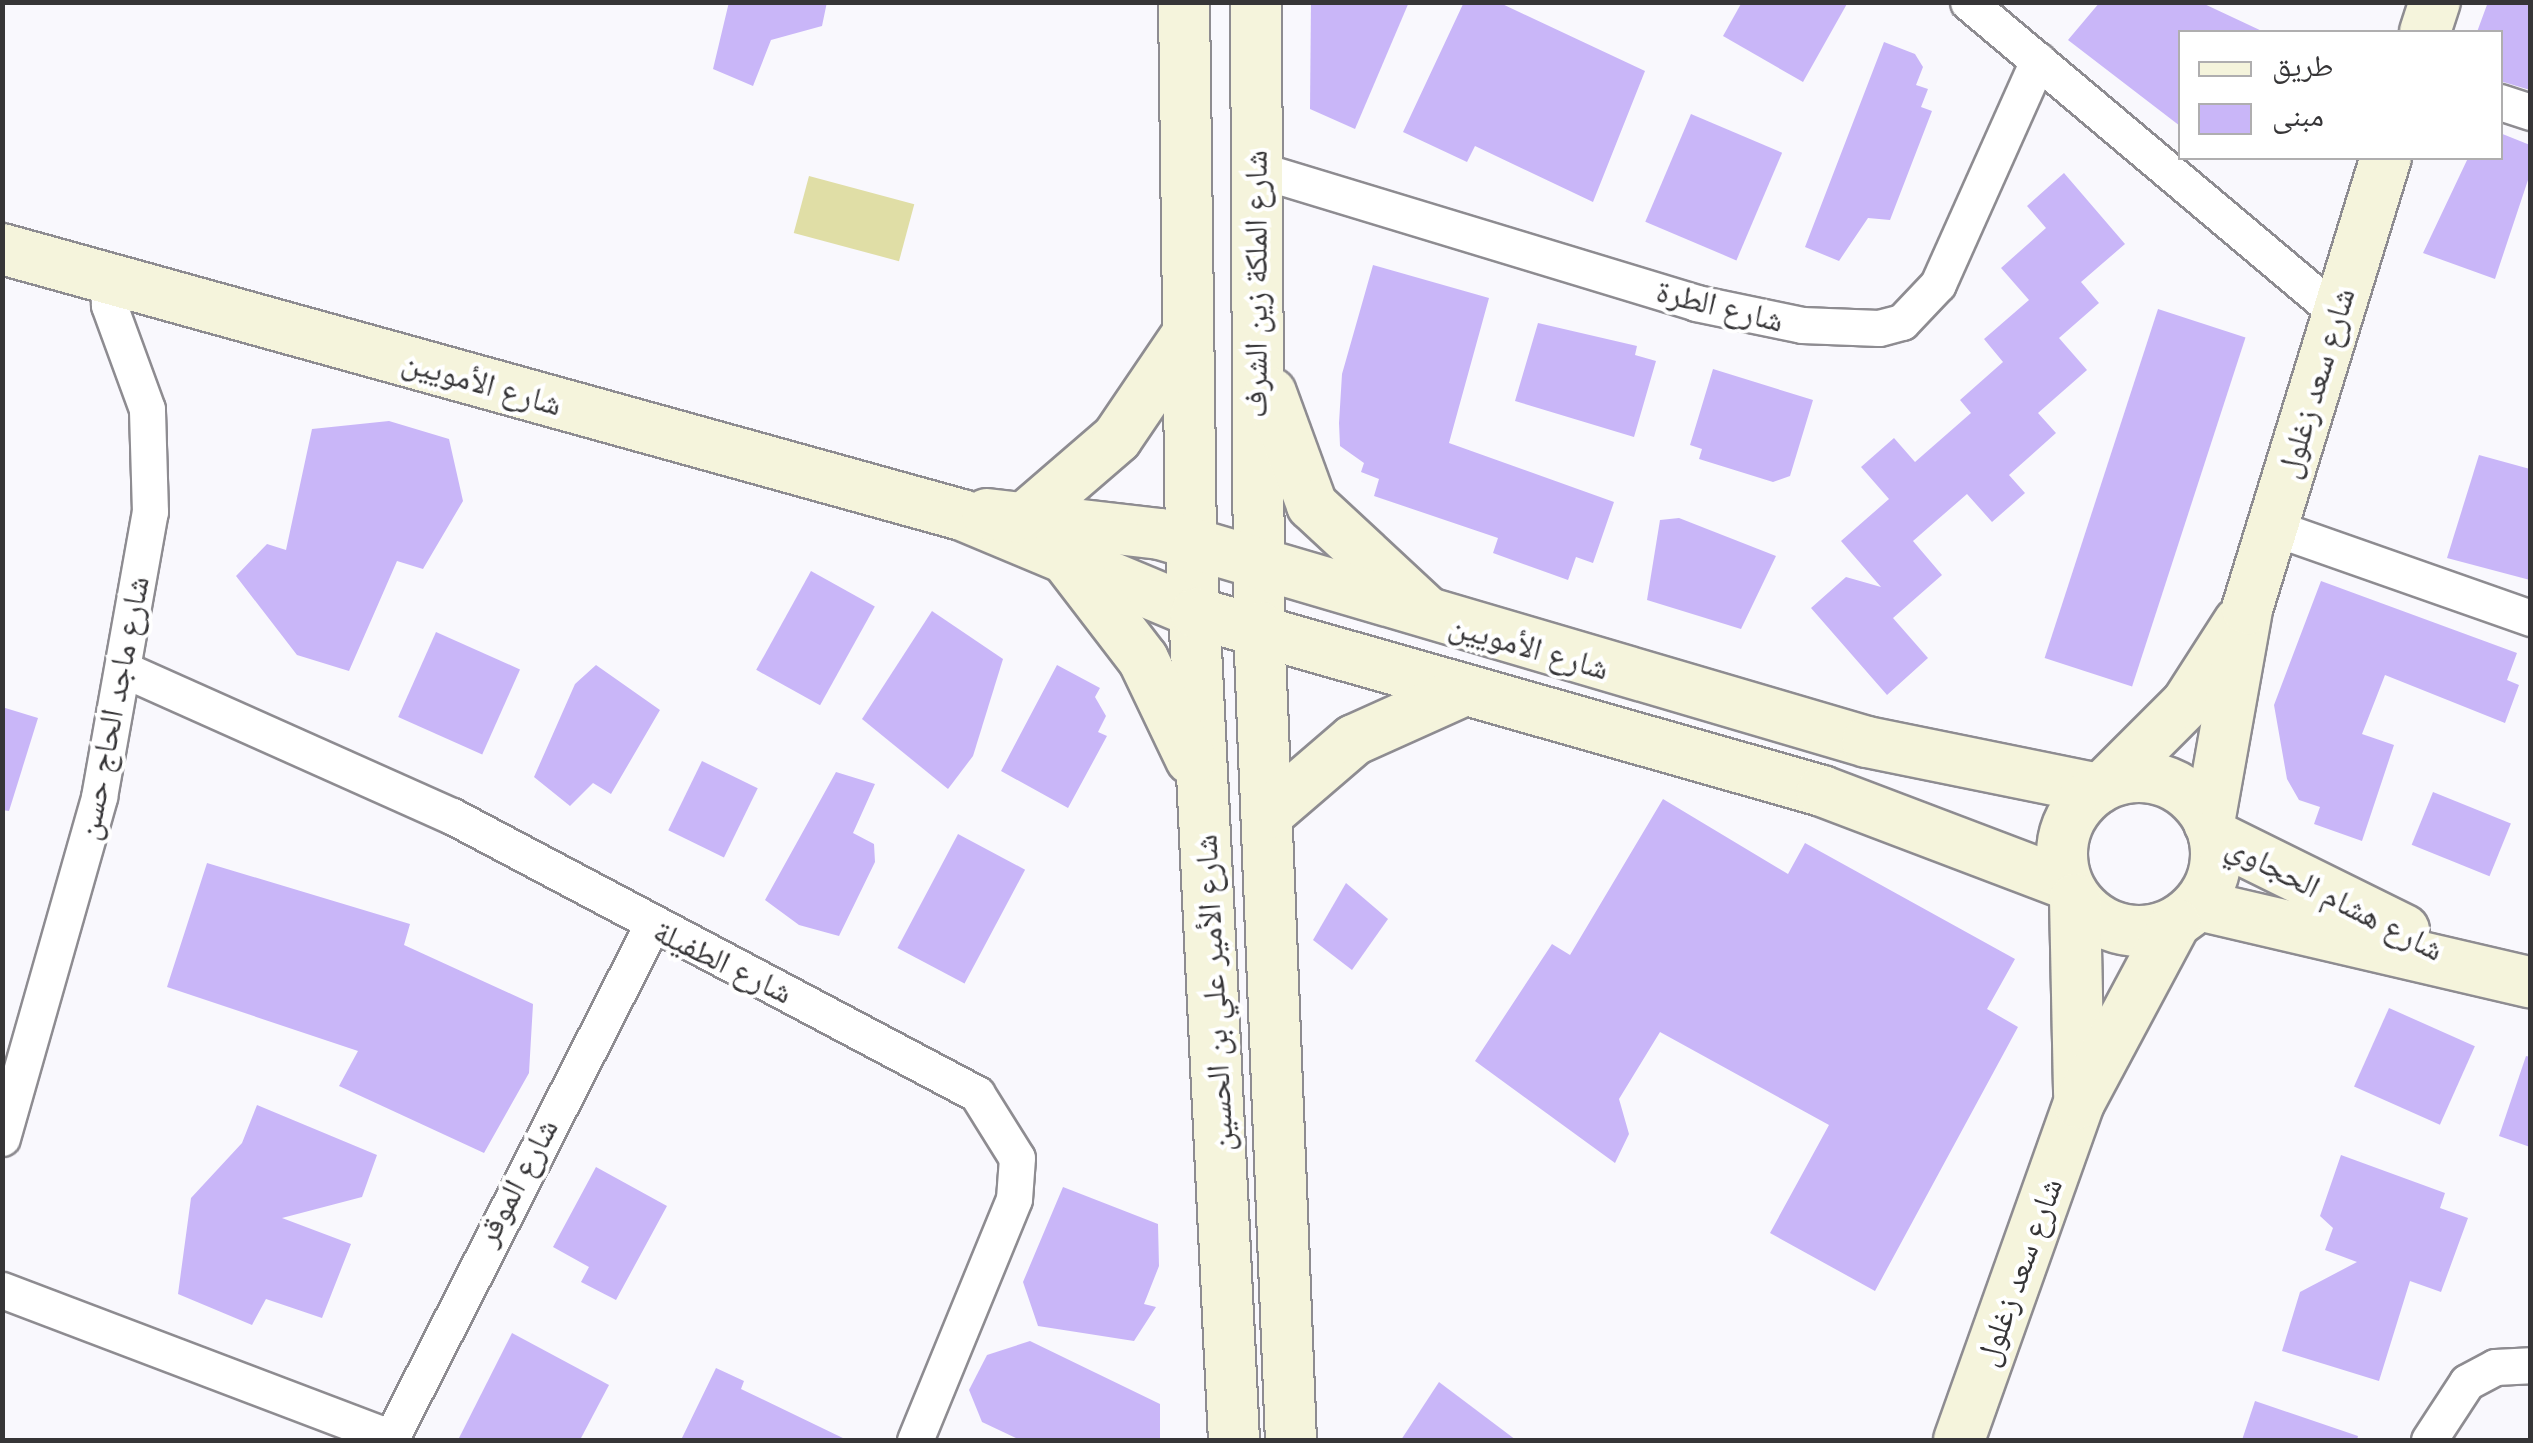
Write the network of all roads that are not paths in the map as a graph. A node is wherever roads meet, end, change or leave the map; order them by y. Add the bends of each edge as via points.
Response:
1 (1184, 2) edge
2 (1256, 2) edge
3 (1968, 2) edge
4 (2435, 2) edge
5 (2427, 30) edge
6 (2038, 60) junction
7 (2503, 103) edge
8 (2530, 112) edge
9 (2385, 160) edge
10 (1256, 169) junction
11 (2, 249) edge
12 (108, 276) junction
13 (2336, 314) junction
14 (1186, 336) junction
15 (1256, 338) junction
16 (1030, 514) junction
17 (962, 515) junction
18 (2272, 527) junction
19 (1191, 545) junction
20 (1067, 561) junction
21 (1258, 566) junction
22 (2247, 609) junction
23 (1196, 613) junction
24 (2530, 618) edge
25 (1437, 621) junction
26 (1258, 627) junction
27 (125, 670) junction
28 (1463, 691) junction
29 (2102, 786) junction
30 (1205, 790) junction
31 (1269, 813) junction
32 (2212, 830) junction
33 (2071, 892) junction
34 (2186, 914) junction
35 (651, 926) junction
36 (2456, 959) junction
37 (2530, 982) edge
38 (2079, 1103) junction
39 (2, 1138) edge
40 (2, 1290) edge
41 (2530, 1365) edge
42 (390, 1439) edge
43 (915, 1440) edge
44 (1234, 1440) edge
45 (1291, 1440) edge
46 (1959, 1440) edge
47 (2429, 1440) edge

1 - 14 street, شارع الملكة زين الشرف
2 - 10 street, شارع الملكة زين الشرف
3 - 6 street
4 - 5 street
6 - 10 street, شارع الطرة via 1938,284 1902,322 1878,328 1802,326 1696,303
6 - 13 street
7 - 8 street
9 - 13 street, شارع سعد زغلول
10 - 15 street, شارع الملكة زين الشرف
11 - 12 street, شارع الأمويين
12 - 17 street, شارع الأمويين
12 - 27 street, شارع ماجد الحاج حسن via 151,434 150,512
13 - 18 street, شارع سعد زغلول
14 - 16 street via 1117,438
14 - 19 street, شارع الملكة زين الشرف
15 - 21 street, شارع الملكة زين الشرف
15 - 25 street via 1312,506
16 - 17 street, شارع الأمويين
16 - 19 street, شارع الأمويين
17 - 20 street, شارع الأمويين
18 - 22 street, شارع سعد زغلول
18 - 24 street
19 - 21 street, شارع الأمويين
19 - 23 street, شارع الأمير علي بن الحسين
20 - 23 street, شارع الأمويين
20 - 30 street via 1143,659
21 - 25 street, شارع الأمويين
21 - 26 street, شارع الأمير علي بن الحسين
22 - 29 street, شارع سعد زغلول via 2187,703
22 - 32 street, شارع سعد زغلول
23 - 26 street, شارع الأمويين
23 - 30 street, شارع الأمير علي بن الحسين
25 - 29 street, شارع الأمويين via 1867,742
26 - 28 street, شارع الأمويين
26 - 31 street, شارع الأمير علي بن الحسين
27 - 35 street, شارع الطفيلة via 452,816
27 - 39 street, شارع ماجد الحاج حسن via 100,797
28 - 31 street via 1354,740
28 - 33 street, شارع الأمويين via 1885,811
29 - 32 street via 2155,778 2178,787
29 - 33 street via 2064,831
30 - 44 street, شارع الأمير علي بن الحسين
31 - 45 street, شارع الأمير علي بن الحسين
32 - 34 street via 2210,884
32 - 36 street, شارع هشام الحجاوي
33 - 34 street via 2132,932
33 - 38 street, شارع سعد زغلول
34 - 36 street, شارع هشام الحجاوي
34 - 38 street, شارع سعد زغلول
35 - 42 street, شارع الموقر
35 - 43 street, شارع الطفيلة via 903,1052 977,1094 1004,1125 1016,1158 1001,1248
36 - 37 street, شارع هشام الحجاوي
38 - 46 street, شارع سعد زغلول
40 - 42 street
41 - 47 street via 2494,1367 2467,1382

